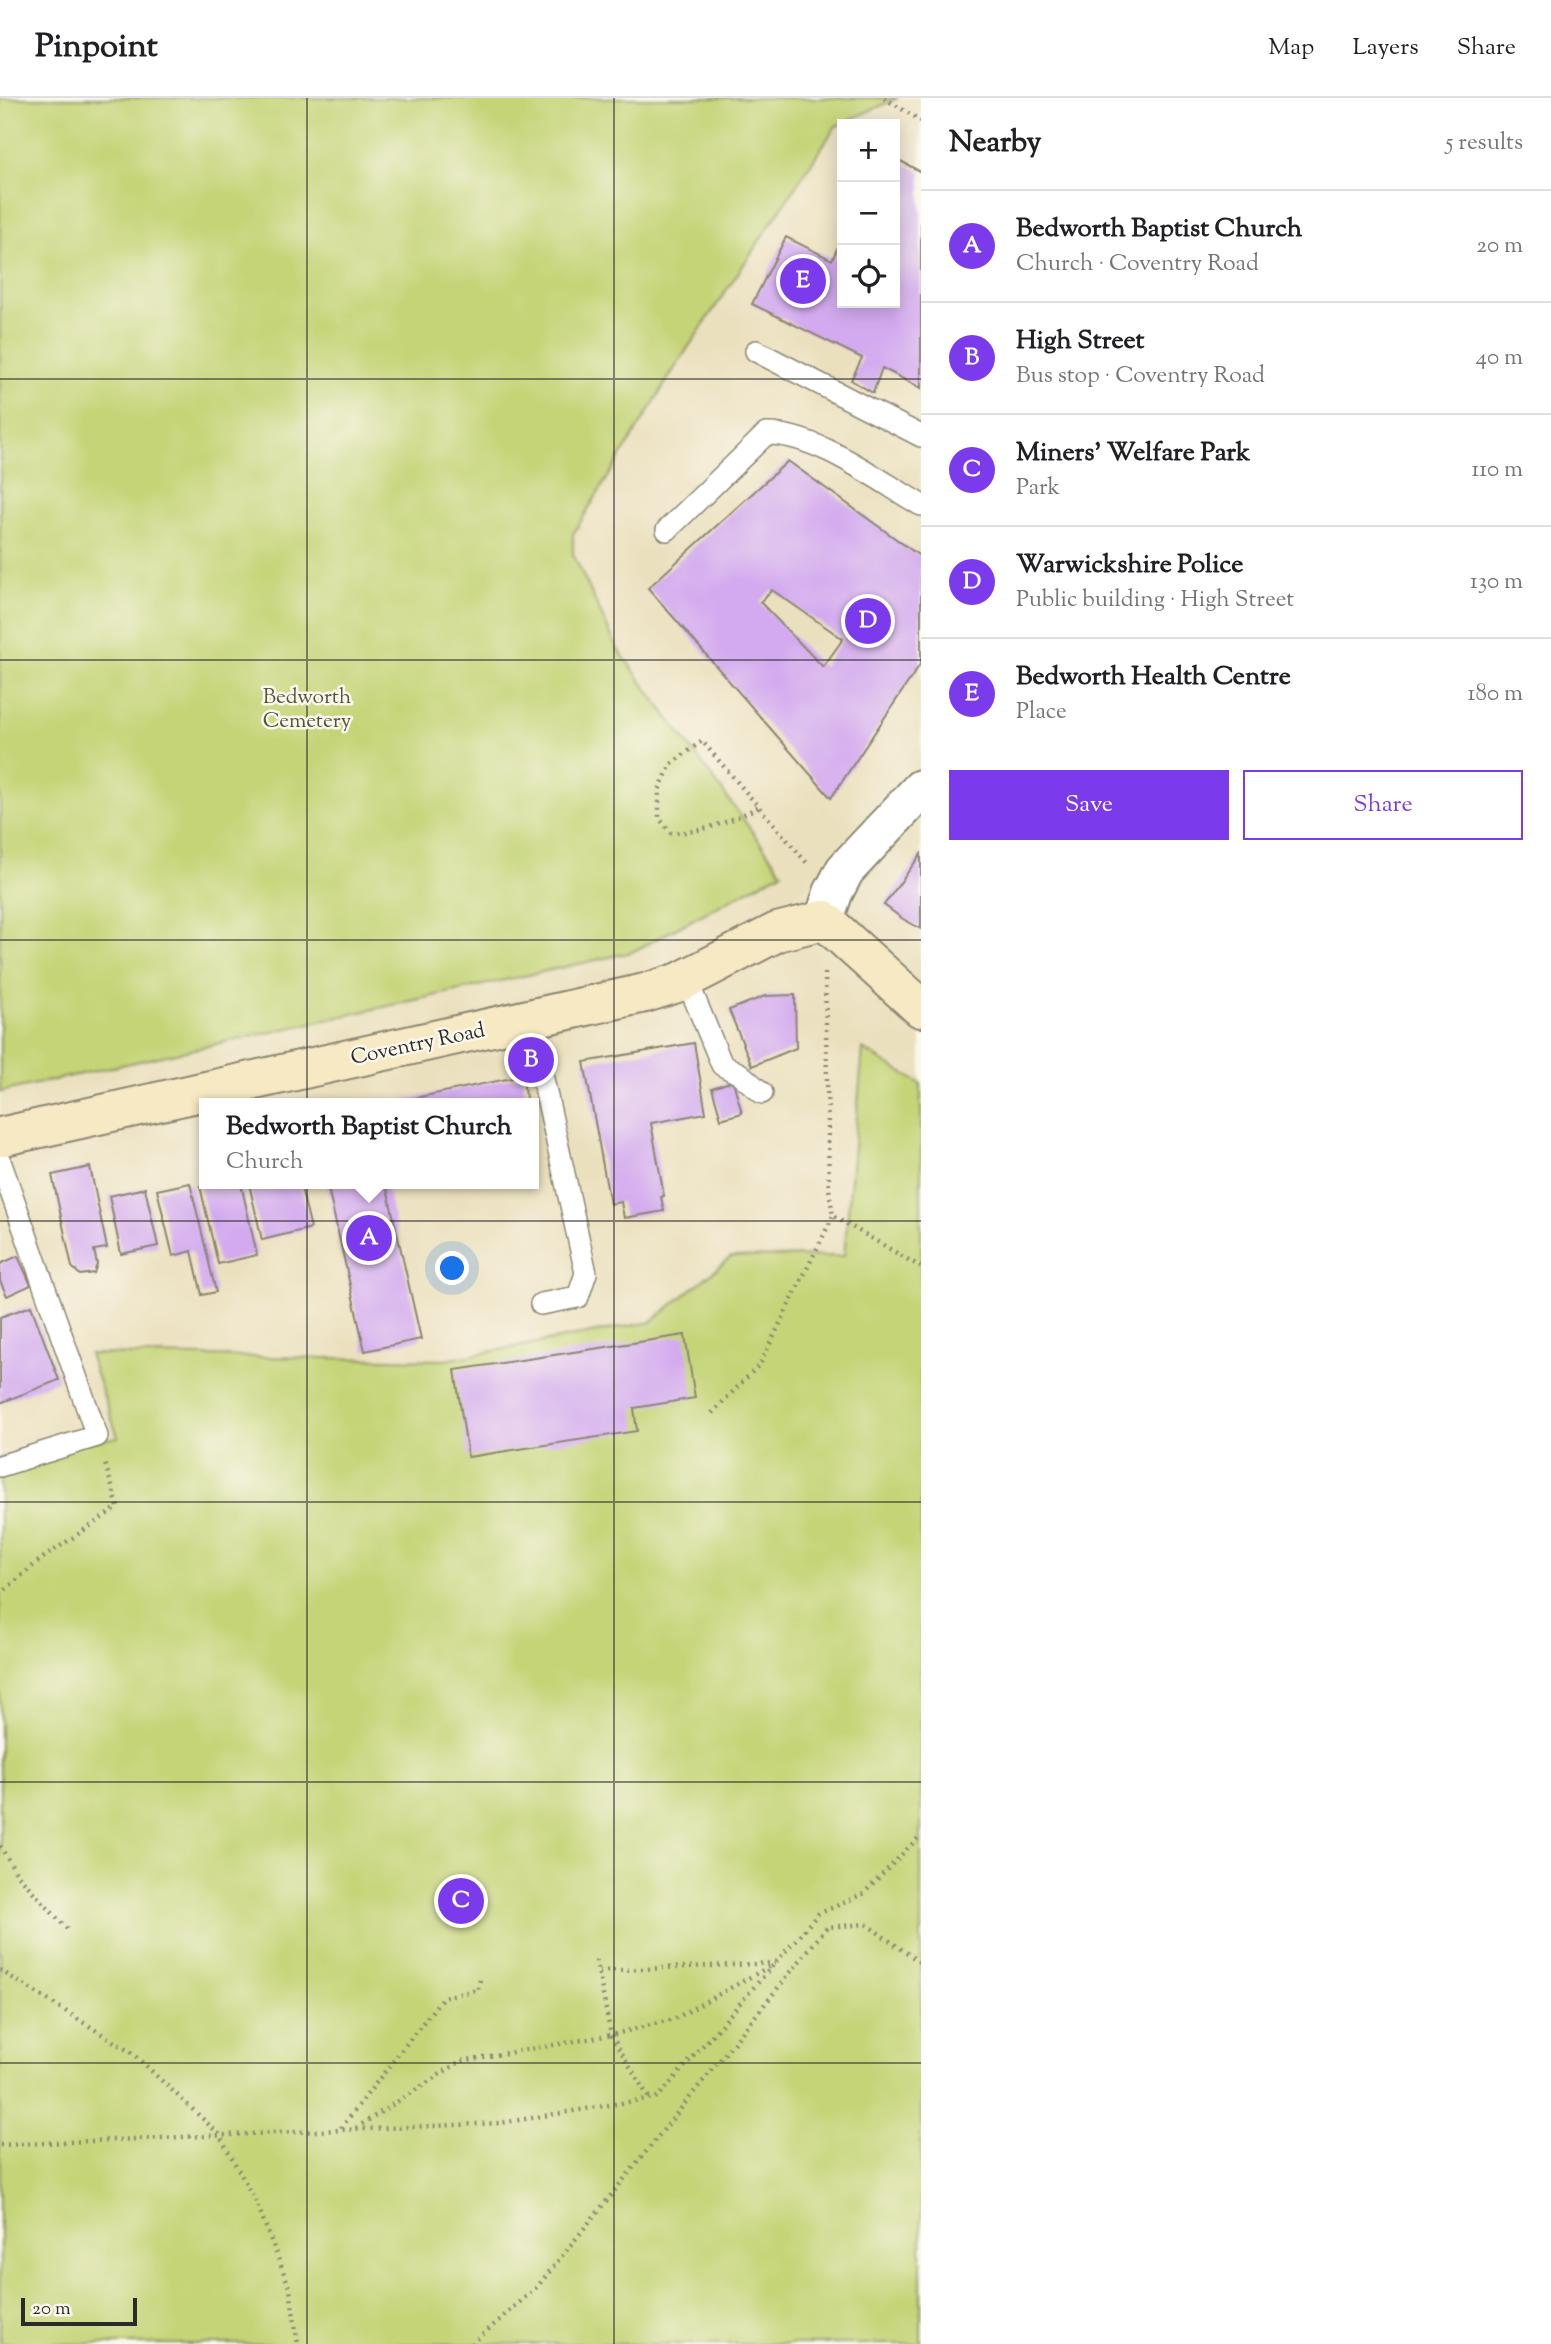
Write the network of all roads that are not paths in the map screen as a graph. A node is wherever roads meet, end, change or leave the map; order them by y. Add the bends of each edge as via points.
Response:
1 (756, 351) dead end
2 (921, 436) edge
3 (921, 505) edge
4 (667, 530) dead end
5 (921, 789) edge
6 (828, 906) junction
7 (686, 978) junction
8 (921, 1008) edge
9 (530, 1020) junction
10 (762, 1093) dead end
11 (0, 1136) edge
12 (0, 1161) edge
13 (541, 1304) dead end
14 (0, 1466) edge

1 - 2 lane
3 - 4 lane via 816,443 766,434
5 - 6 street via 845,870
6 - 7 main road, Coventry Road
6 - 8 main road
7 - 9 main road, Coventry Road via 645,993
7 - 10 lane via 722,1065
9 - 11 main road, Coventry Road
9 - 13 lane via 586,1273 578,1297
12 - 14 lane via 97,1436

